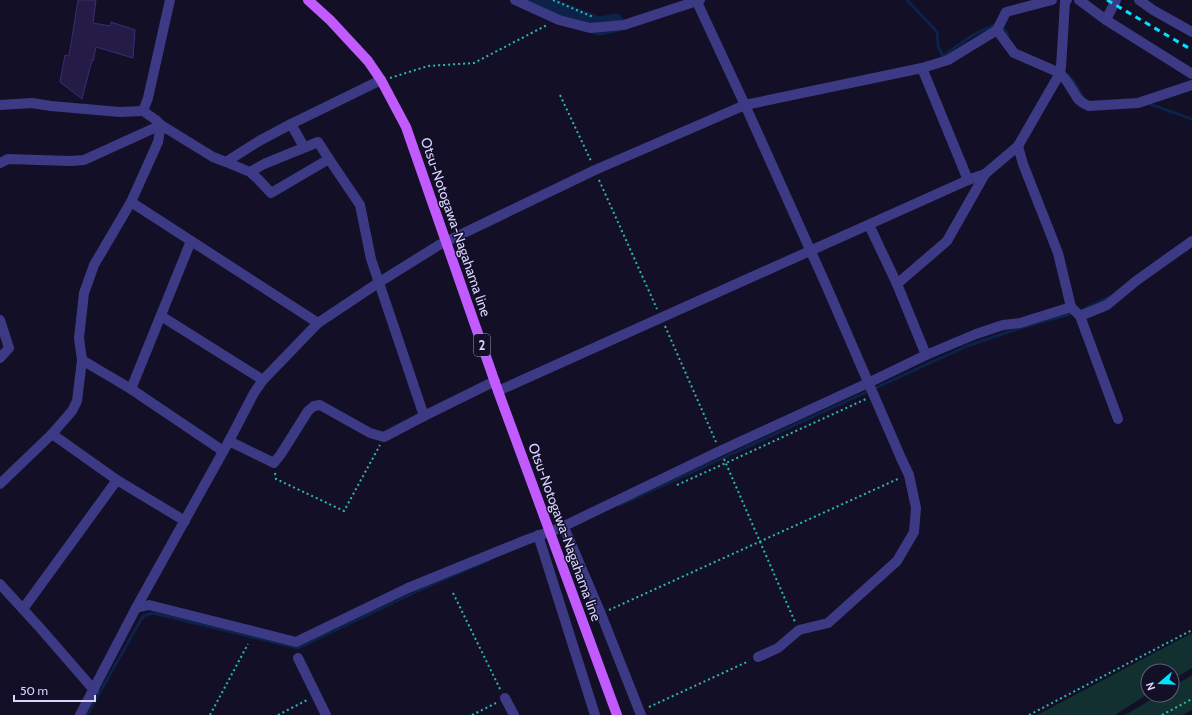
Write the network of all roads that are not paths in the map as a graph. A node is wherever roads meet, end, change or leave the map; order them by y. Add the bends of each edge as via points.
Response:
1 (170, 0) edge
2 (308, 0) edge
3 (515, 0) edge
4 (697, 0) edge
5 (1052, 0) edge
6 (1067, 0) edge
7 (1079, 0) edge
8 (1116, 0) edge
9 (1139, 0) edge
10 (1106, 20) junction
11 (998, 27) junction
12 (1192, 32) edge
13 (922, 68) junction
14 (1060, 70) junction
15 (1192, 74) edge
16 (381, 80) junction
17 (1192, 84) edge
18 (0, 105) edge
19 (745, 105) junction
20 (143, 111) junction
21 (291, 124) junction
22 (161, 125) junction
23 (1018, 146) junction
24 (304, 147) junction
25 (329, 159) junction
26 (226, 162) junction
27 (0, 163) edge
28 (250, 172) junction
29 (985, 174) junction
30 (968, 180) junction
31 (131, 202) junction
32 (869, 225) junction
33 (191, 241) junction
34 (446, 241) junction
35 (1192, 241) edge
36 (810, 251) junction
37 (378, 283) junction
38 (897, 284) junction
39 (1071, 307) junction
40 (161, 316) junction
41 (1080, 316) junction
42 (0, 320) edge
43 (318, 324) junction
44 (926, 355) junction
45 (0, 358) edge
46 (82, 360) junction
47 (263, 380) junction
48 (495, 381) junction
49 (131, 389) junction
50 (871, 390) junction
51 (498, 391) junction
52 (424, 416) junction
53 (1118, 419) dead end
54 (52, 434) junction
55 (229, 441) junction
56 (223, 451) junction
57 (117, 480) junction
58 (0, 484) edge
59 (185, 521) junction
60 (555, 530) junction
61 (538, 535) junction
62 (0, 584) edge
63 (136, 608) junction
64 (23, 609) junction
65 (758, 657) road end
66 (298, 658) dead end
67 (94, 690) junction
68 (505, 698) road end
69 (640, 714) edge
70 (80, 715) edge
71 (326, 715) edge
72 (514, 715) edge
73 (595, 715) edge
74 (617, 715) edge

1 - 20 street
2 - 16 main road, Otsu-Notogawa-Nagahama line / 2 via 368,61
3 - 4 street via 559,20 590,28 624,25
4 - 19 street
5 - 11 street via 1006,12
6 - 14 street
7 - 10 street
8 - 10 street
9 - 12 street
10 - 15 street
11 - 13 street via 948,60
11 - 14 street via 1014,53
13 - 19 street
13 - 30 street
14 - 17 street via 1078,99 1089,106 1138,104
14 - 23 street
16 - 21 street
16 - 34 main road, Otsu-Notogawa-Nagahama line / 2 via 406,127
18 - 20 street via 32,103 120,112
19 - 34 street via 595,170
19 - 36 street
20 - 22 street
21 - 24 street
21 - 26 street
22 - 26 street via 213,157
22 - 27 street via 84,160 8,159
22 - 31 street via 158,142
23 - 29 street
23 - 39 street via 1058,253
24 - 25 street via 318,142
24 - 28 street
25 - 28 street via 270,193
25 - 37 street via 360,205
26 - 28 street
29 - 30 street
29 - 38 street via 947,241
30 - 32 street
31 - 33 street
31 - 46 street via 94,265 84,293 79,338
32 - 36 street
32 - 38 street
33 - 40 street
33 - 43 street
34 - 37 street
34 - 48 main road, Otsu-Notogawa-Nagahama line / 2
35 - 41 street via 1107,305
36 - 50 street
36 - 51 street
37 - 43 street
37 - 52 street
38 - 44 street
39 - 41 street
39 - 44 street via 1020,323 1003,325
40 - 47 street
40 - 49 street
41 - 53 street
42 - 45 street via 9,348
43 - 47 street
44 - 50 street
46 - 49 street
46 - 54 street via 77,401 72,411
47 - 55 street
48 - 51 main road, Otsu-Notogawa-Nagahama line / 2
48 - 52 street
49 - 56 street
50 - 60 street via 720,451
50 - 65 street via 909,475 916,508 914,532 897,561 828,623 799,630 778,648
51 - 60 main road, Otsu-Notogawa-Nagahama line / 2
52 - 55 street via 384,437 370,433 320,405 314,406 308,411 274,463
54 - 57 street
54 - 58 street
55 - 56 street
56 - 59 street
57 - 59 street
57 - 64 street
59 - 63 street
60 - 61 street
60 - 69 street via 566,532
60 - 74 main road, Otsu-Notogawa-Nagahama line / 2
61 - 63 street via 408,588 296,642 149,605
61 - 73 street
62 - 64 street
63 - 67 street
64 - 67 street
66 - 71 street
67 - 70 street
68 - 72 street

